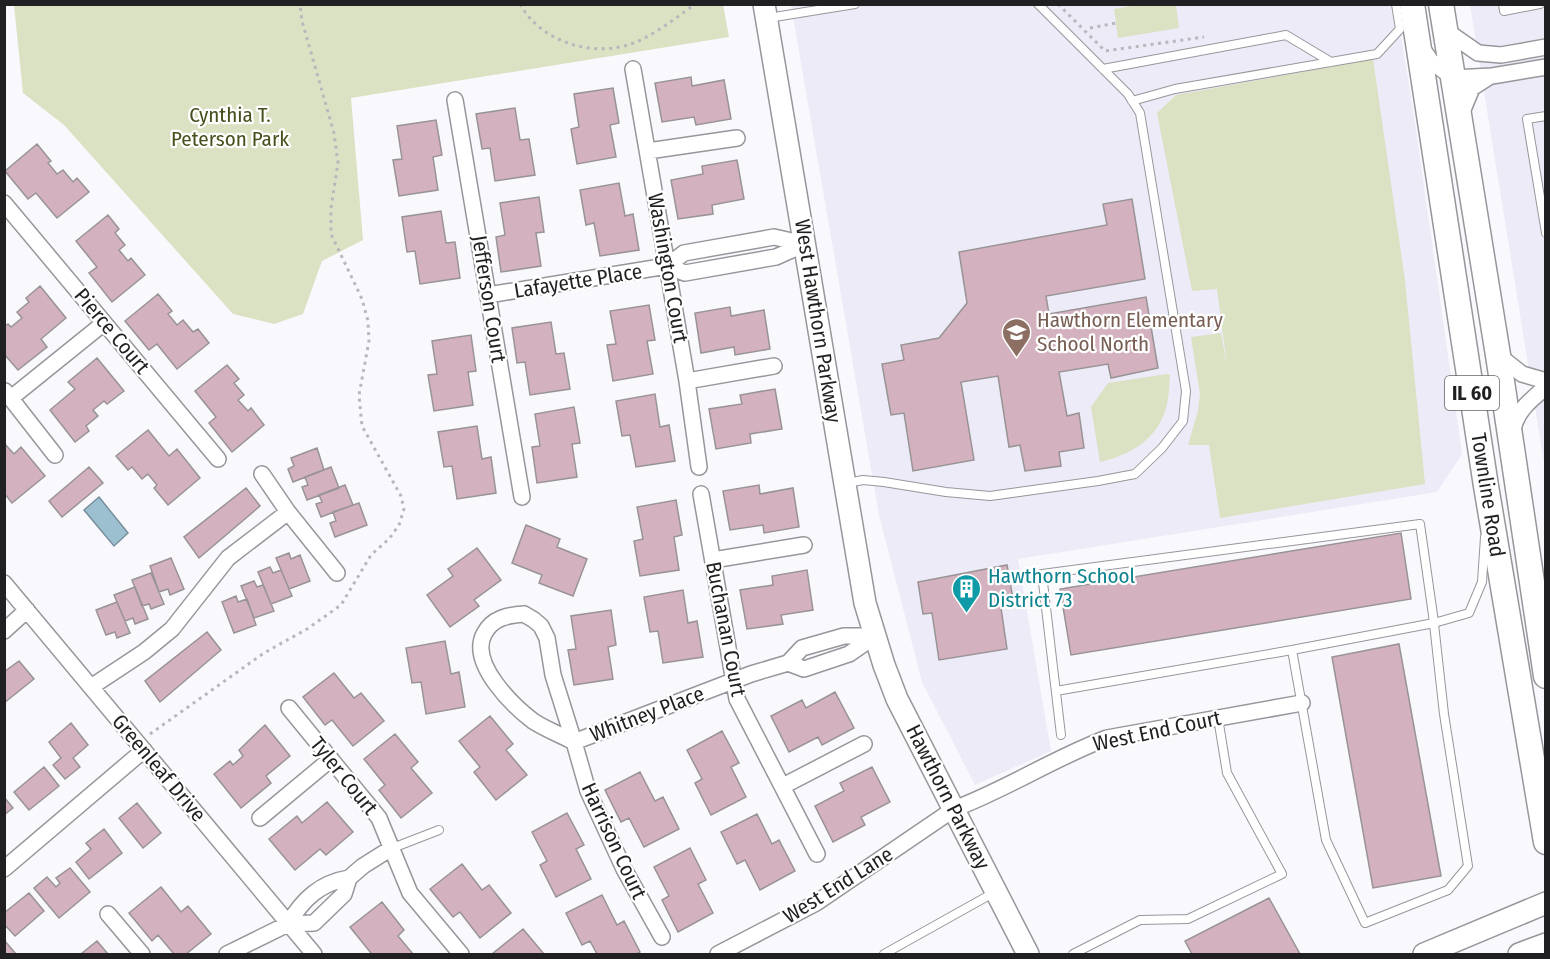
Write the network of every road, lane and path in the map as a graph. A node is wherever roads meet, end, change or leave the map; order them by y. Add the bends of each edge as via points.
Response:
1 (300, 4) edge
2 (520, 4) edge
3 (695, 4) edge
4 (855, 4) edge
5 (1038, 4) edge
6 (1058, 4) edge
7 (1396, 4) edge
8 (1412, 4) edge
9 (1441, 4) edge
10 (1503, 4) edge
11 (1540, 4) edge
12 (766, 11) edge
13 (1116, 23) dead end
14 (1090, 28) dead end
15 (1445, 30) junction
16 (1211, 35) dead end
17 (1418, 40) junction
18 (1545, 47) edge
19 (1331, 62) junction
20 (1545, 67) edge
21 (633, 69) dead end
22 (1103, 69) junction
23 (1492, 75) junction
24 (1453, 78) junction
25 (455, 100) dead end
26 (1132, 101) junction
27 (1545, 116) edge
28 (1459, 119) junction
29 (737, 138) dead end
30 (648, 151) junction
31 (4, 203) edge
32 (1545, 233) edge
33 (805, 244) junction
34 (667, 266) junction
35 (488, 295) junction
36 (104, 323) junction
37 (1498, 356) junction
38 (774, 366) dead end
39 (687, 381) junction
40 (1545, 381) edge
41 (1545, 387) edge
42 (8, 394) edge
43 (1510, 438) junction
44 (55, 455) dead end
45 (218, 459) dead end
46 (699, 467) dead end
47 (262, 474) dead end
48 (845, 483) junction
49 (701, 494) dead end
50 (522, 497) dead end
51 (288, 512) junction
52 (1491, 517) junction
53 (804, 545) dead end
54 (713, 560) junction
55 (337, 573) dead end
56 (4, 583) edge
57 (27, 610) junction
58 (1434, 623) junction
59 (4, 631) edge
60 (875, 636) junction
61 (1292, 650) junction
62 (1545, 676) edge
63 (734, 681) junction
64 (91, 687) junction
65 (1056, 691) junction
66 (1302, 703) junction
67 (289, 708) dead end
68 (1218, 718) junction
69 (1061, 735) dead end
70 (574, 742) junction
71 (864, 744) dead end
72 (141, 746) junction
73 (331, 759) junction
74 (783, 786) junction
75 (954, 809) junction
76 (260, 818) dead end
77 (439, 830) dead end
78 (1545, 842) edge
79 (390, 849) junction
80 (817, 855) dead end
81 (4, 869) edge
82 (350, 878) junction
83 (997, 891) junction
84 (1545, 903) edge
85 (108, 914) dead end
86 (288, 924) junction
87 (662, 937) dead end
88 (1545, 944) edge
89 (142, 954) edge
90 (227, 954) edge
91 (314, 954) edge
92 (460, 954) edge
93 (718, 954) edge
94 (884, 954) edge
95 (1029, 954) edge
96 (1073, 954) edge
97 (1424, 954) edge
98 (1519, 954) edge

1 - 72 path via 338,163 330,234 362,299 368,321 369,341 359,395 362,426 401,496 404,509 399,525 371,555 341,605 264,653
2 - 3 path via 527,18 546,33 570,44 613,49 650,35
4 - 12 lane
5 - 22 lane
6 - 16 path via 1105,51
7 - 19 lane via 1400,29 1377,54
8 - 17 main road, Townline Road / IL 60
9 - 15 main road, Townline Road / IL 60
10 - 11 lane via 1504,11
12 - 33 street, West Hawthorn Parkway
13 - 14 path
15 - 18 street via 1478,53 1501,55
15 - 24 main road, Townline Road / IL 60
17 - 24 street via 1431,61
17 - 52 main road, Townline Road / IL 60
19 - 22 lane via 1286,34
19 - 26 lane via 1175,89
20 - 23 street
21 - 30 street, Washington Court
22 - 26 lane
23 - 24 street
23 - 28 street via 1472,88
24 - 28 main road, Townline Road / IL 60
25 - 35 street, Jefferson Court
26 - 48 lane via 1140,113 1186,391 1183,421 1135,474 1098,481 990,496 863,480
27 - 32 lane via 1527,119
28 - 37 main road, Townline Road / IL 60
29 - 30 street
30 - 34 street, Washington Court
31 - 36 street, Pierce Court
33 - 34 street, Lafayette Place via 776,257 685,273
33 - 48 street, West Hawthorn Parkway
34 - 35 street, Lafayette Place
34 - 39 street, Washington Court
35 - 50 street, Jefferson Court
36 - 42 street
36 - 45 street, Pierce Court
37 - 40 street via 1522,374
37 - 43 main road, Townline Road / IL 60
38 - 39 street
39 - 46 street, Washington Court
41 - 43 street via 1522,407
42 - 44 street
43 - 62 main road, Townline Road / IL 60
47 - 51 street
48 - 60 street, West Hawthorn Parkway via 865,603
49 - 54 street, Buchanan Court
51 - 55 street
51 - 64 street via 228,558 172,629
52 - 58 lane via 1484,540 1482,582 1469,613
52 - 78 main road, Townline Road / IL 60
53 - 54 street
54 - 63 street, Buchanan Court
56 - 57 street, Greenleaf Drive
57 - 59 street
57 - 64 street, Greenleaf Drive
58 - 61 lane
58 - 65 lane via 1420,524 1042,574
58 - 66 lane via 1468,866 1448,890 1365,923 1326,840
60 - 63 street, Whitney Place via 849,654 804,669 788,663
60 - 75 street, Hawthorn Parkway via 897,699
61 - 65 lane
61 - 66 lane
63 - 70 street, Whitney Place
63 - 74 street, Buchanan Court via 737,699
64 - 72 street, Greenleaf Drive
65 - 69 lane
66 - 68 street, West End Court
67 - 73 street, Tyler Court
68 - 75 street, West End Court via 1107,738 1078,748
68 - 96 lane via 1227,773 1282,874 1188,919 1140,920
70 - 70 street, Harrison Court via 541,626 524,614 492,623 481,643 495,683 535,722
70 - 87 street, Harrison Court via 588,791 624,869
71 - 74 street
72 - 81 street
72 - 86 street, Greenleaf Drive
73 - 76 street
73 - 79 street, Tyler Court via 379,818
74 - 80 street, Buchanan Court
75 - 83 street, Hawthorn Parkway
75 - 93 street, West End Lane via 816,903
77 - 79 lane
79 - 82 street
79 - 92 street, Tyler Court via 410,893
82 - 86 street via 332,881 300,903
82 - 86 street via 344,894 314,923
83 - 94 lane
83 - 95 street, Hawthorn Parkway
84 - 97 street
85 - 89 street
86 - 90 street
86 - 91 street, Greenleaf Drive
88 - 98 street

